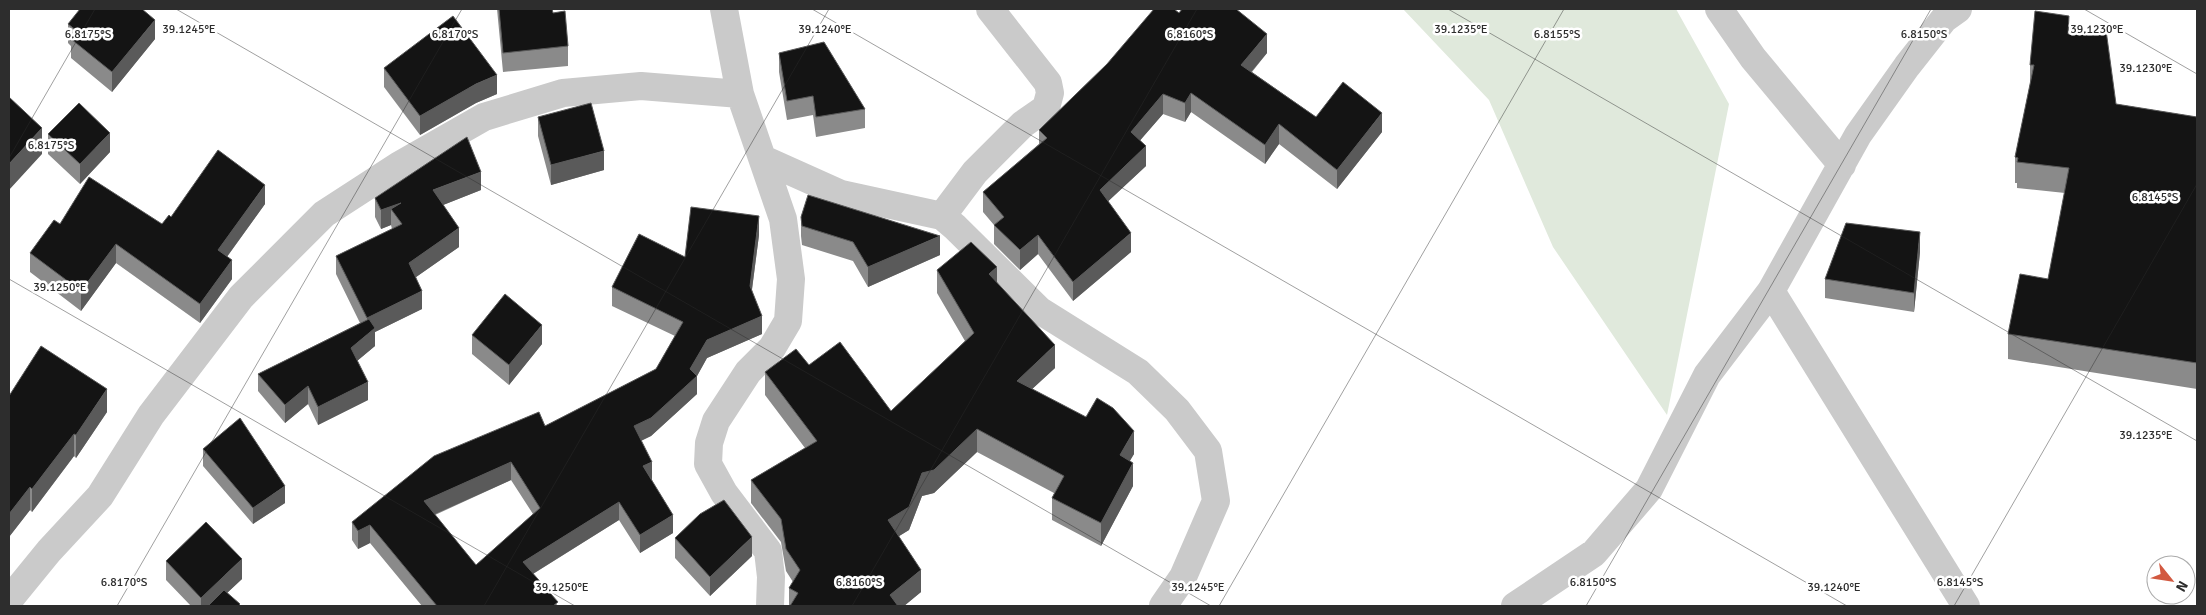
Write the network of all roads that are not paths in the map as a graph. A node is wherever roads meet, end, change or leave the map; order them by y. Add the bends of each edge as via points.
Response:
1 (724, 9) edge
2 (990, 9) edge
3 (1719, 9) edge
4 (1958, 9) edge
5 (740, 94) junction
6 (763, 159) junction
7 (1842, 165) junction
8 (942, 216) junction
9 (1771, 291) junction
10 (9, 600) edge
11 (770, 606) edge
12 (1163, 606) edge
13 (1515, 606) edge
14 (1966, 606) edge

1 - 5 street
2 - 8 street via 1048,83 1050,93 1046,108 1023,124 975,172
3 - 7 street via 1753,58
4 - 7 street via 1944,19 1907,66 1858,136
5 - 6 street
5 - 10 street via 641,86 563,93 484,117 398,166 324,214 241,297 150,415 100,496
6 - 8 street via 841,194
6 - 11 street via 783,219 791,279 788,322 772,348 748,372 716,421 708,443 708,464 724,493 768,551
7 - 9 street
8 - 12 street via 1039,310 1138,372 1177,410 1208,451 1216,501 1183,578
9 - 13 street via 1707,375 1649,489 1594,553
9 - 14 street

